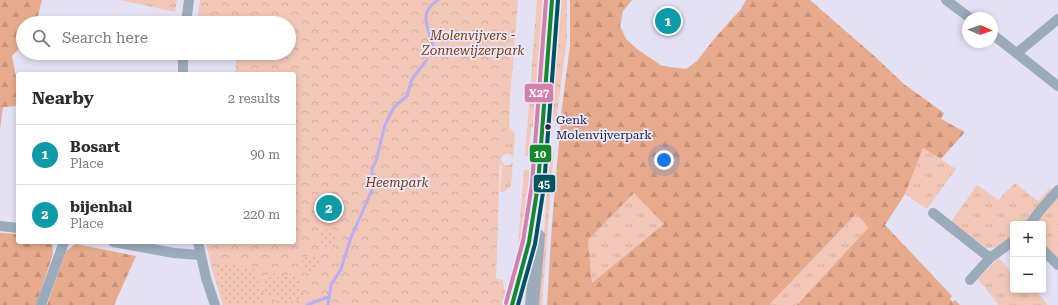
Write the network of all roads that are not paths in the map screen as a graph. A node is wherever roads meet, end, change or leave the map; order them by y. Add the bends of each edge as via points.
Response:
1 (189, 0) edge
2 (552, 0) edge
3 (946, 0) edge
4 (962, 12) edge
5 (187, 16) edge
6 (1058, 19) edge
7 (998, 39) edge
8 (1017, 53) junction
9 (183, 60) edge
10 (183, 72) edge
11 (1058, 86) edge
12 (538, 185) junction
13 (1058, 190) edge
14 (933, 213) dead end
15 (1032, 221) edge
16 (0, 226) edge
17 (16, 228) edge
18 (1010, 243) edge
19 (63, 244) edge
20 (124, 244) edge
21 (198, 244) edge
22 (1046, 253) edge
23 (200, 255) junction
24 (990, 258) junction
25 (1058, 265) edge
26 (970, 280) dead end
27 (41, 305) edge
28 (215, 305) edge
29 (512, 305) edge
30 (532, 305) edge

1 - 5 street
2 - 12 main road
3 - 4 street
6 - 8 street
7 - 8 street
8 - 11 street
9 - 10 street
12 - 29 main road via 529,242
12 - 30 main road via 540,208
13 - 15 street
14 - 24 street
16 - 17 street
18 - 24 street
19 - 27 street
20 - 23 street
21 - 23 street
22 - 25 street
23 - 28 street
24 - 26 street

